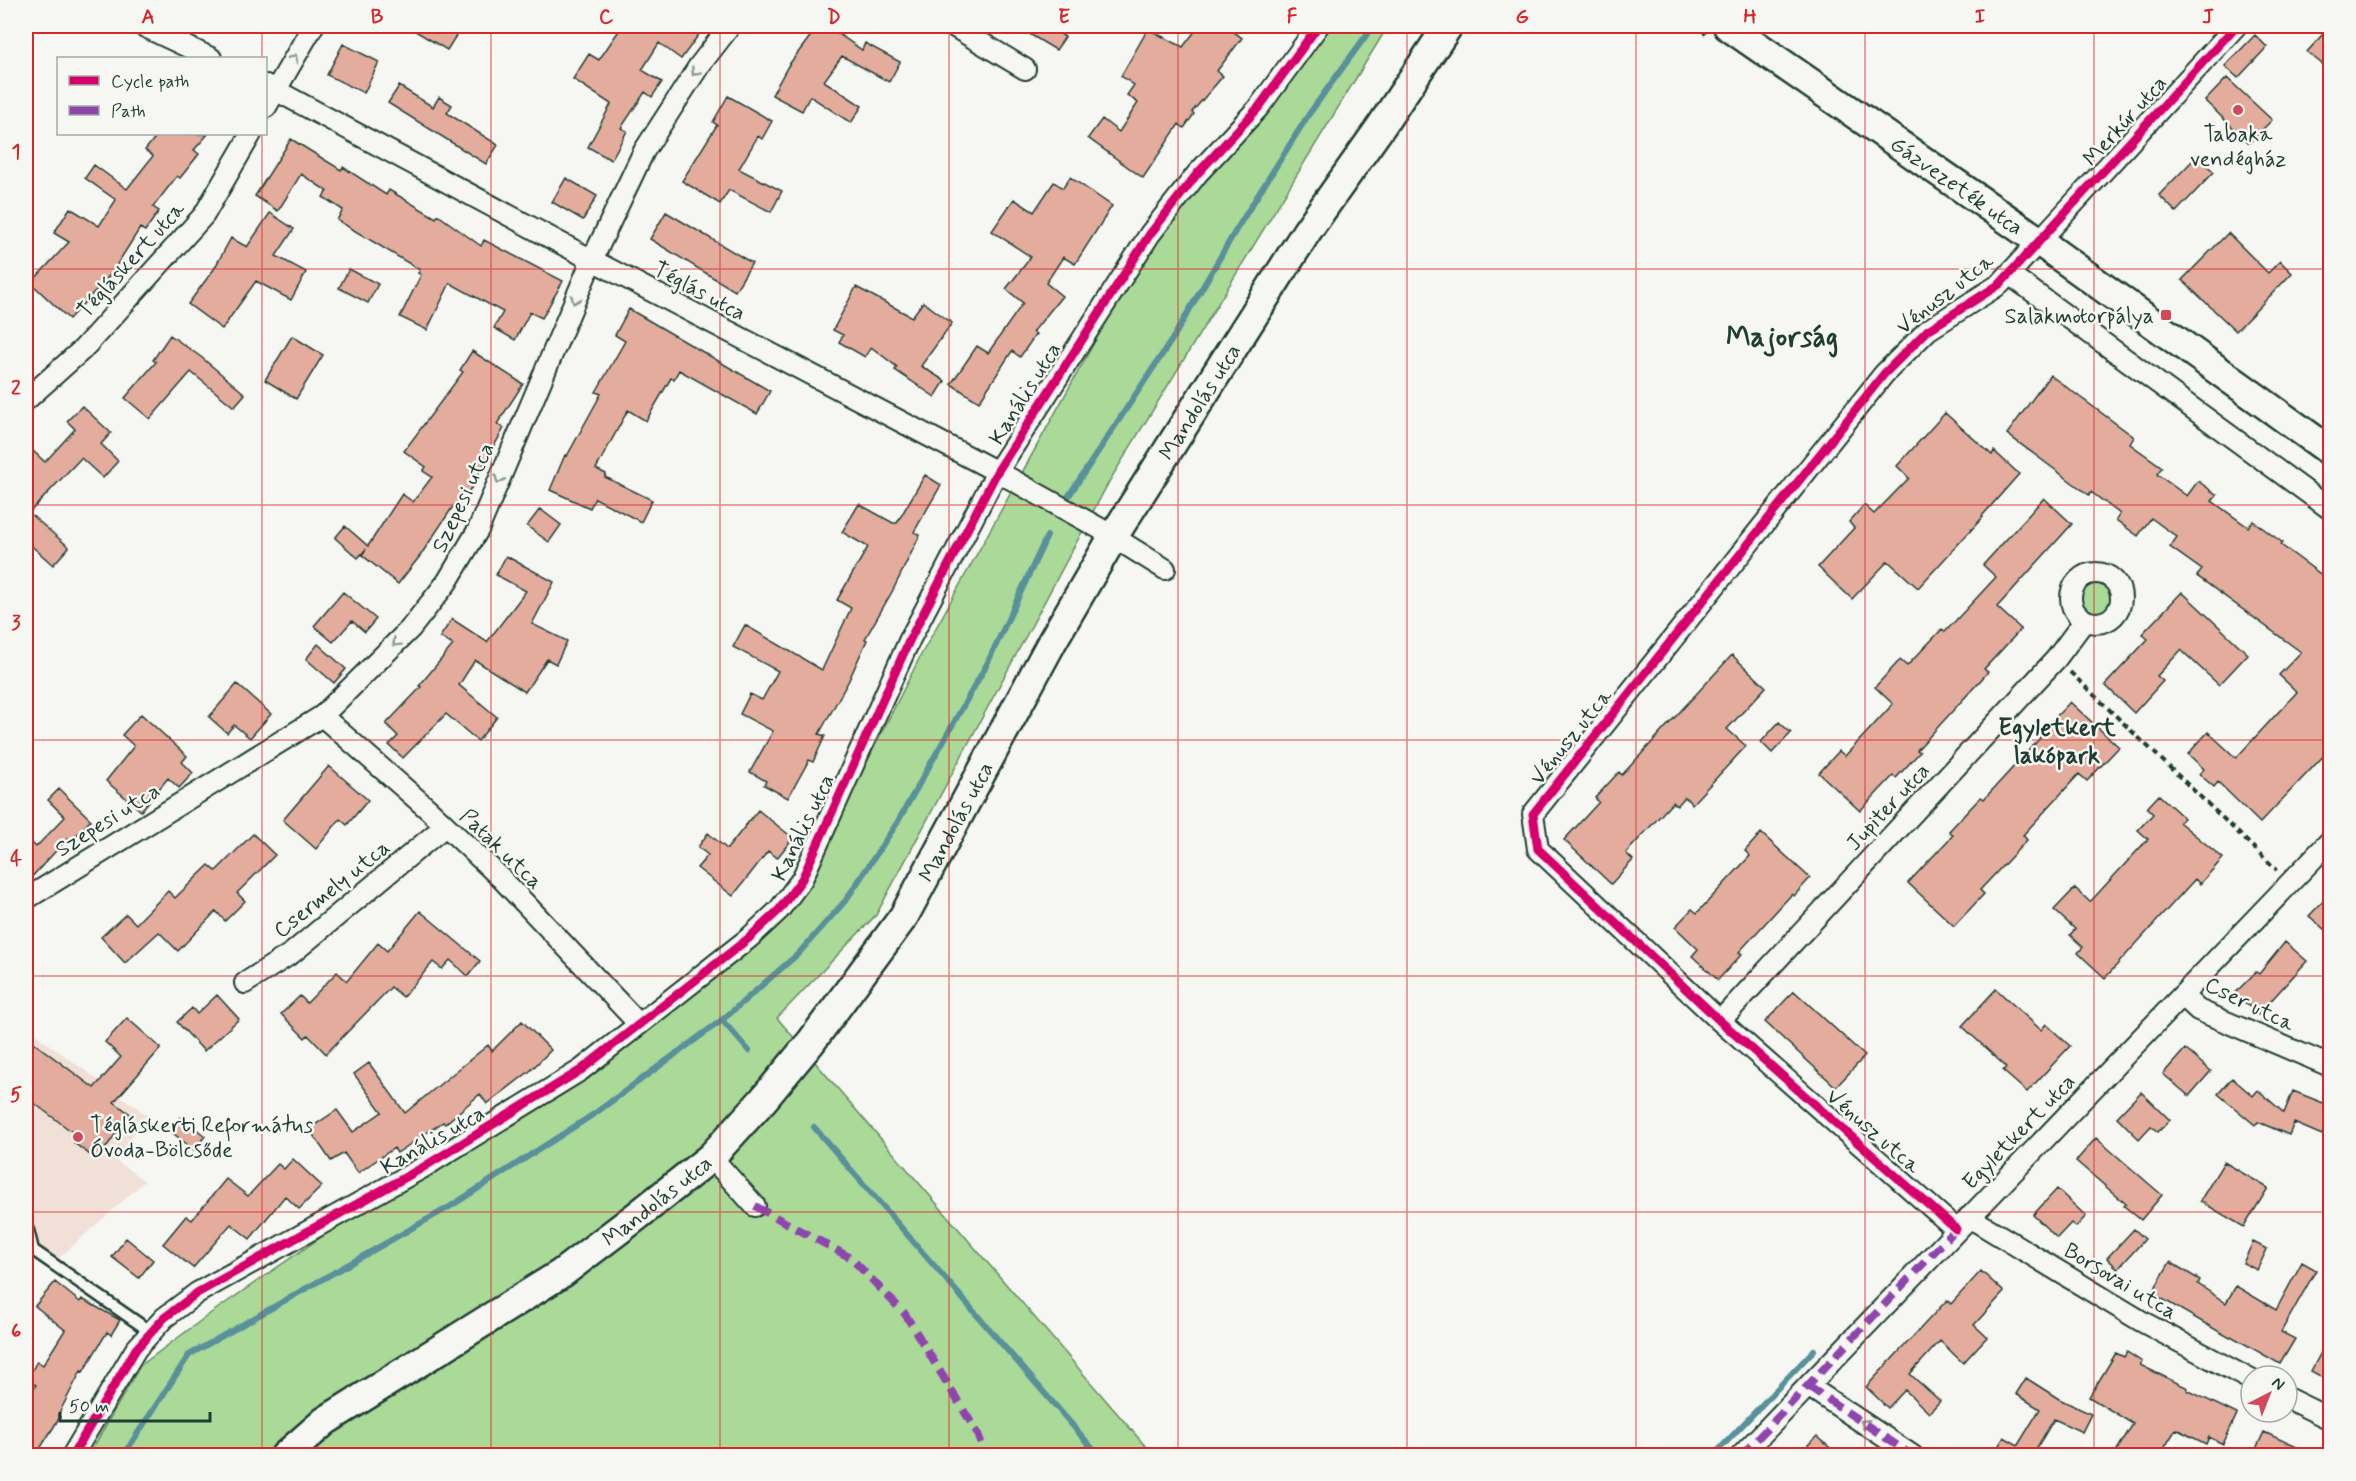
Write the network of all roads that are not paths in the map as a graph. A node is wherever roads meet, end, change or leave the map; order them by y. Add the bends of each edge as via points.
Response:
1 (143, 26) edge
2 (312, 26) edge
3 (730, 26) edge
4 (952, 26) edge
5 (1318, 26) edge
6 (1448, 26) edge
7 (1728, 26) edge
8 (2236, 26) edge
9 (209, 57) edge
10 (1025, 69) dead end
11 (269, 94) edge
12 (249, 135) edge
13 (2040, 242) junction
14 (592, 260) junction
15 (2009, 274) junction
16 (26, 400) edge
17 (2331, 452) edge
18 (997, 472) junction
19 (2331, 509) edge
20 (1113, 537) junction
21 (1165, 569) dead end
22 (2085, 620) dead end
23 (322, 716) junction
24 (445, 826) junction
25 (2331, 841) edge
26 (26, 899) edge
27 (245, 983) dead end
28 (2183, 996) junction
29 (1720, 1021) junction
30 (639, 1024) junction
31 (2331, 1066) edge
32 (711, 1157) junction
33 (755, 1206) dead end
34 (1962, 1223) junction
35 (28, 1230) dead end
36 (151, 1332) junction
37 (2239, 1374) edge
38 (1808, 1386) junction
39 (2299, 1404) edge
40 (2331, 1419) edge
41 (72, 1455) edge
42 (285, 1455) edge
43 (1741, 1455) edge
44 (1913, 1455) edge

1 - 9 street
11 -> 2 street
3 -> 14 street, Szepesi utca via 644,151
4 - 10 street
5 - 18 street, Kanális utca via 1259,107 1197,174 1150,234
6 - 20 street, Mandolás utca via 1307,231
7 - 13 street, Gázvezeték utca
8 - 13 street, Merkúr utca
11 - 14 street, Téglás utca
12 - 16 street, Tégláskert utca via 204,215 83,349
13 - 15 street, Vénusz utca
13 - 17 street, Gázvezeték utca
14 - 18 street, Téglás utca
14 -> 23 street, Szepesi utca via 478,530 452,574 410,629
15 - 19 street
15 - 29 street, Vénusz utca via 2000,284 1928,330 1884,374 1533,814 1538,849
18 - 20 street, Téglás utca
18 - 30 street, Kanális utca via 910,639 802,879 779,910 749,938
20 - 21 street, Téglás utca
20 - 32 street, Mandolás utca via 1053,639 904,916 811,1042
22 - 29 street, Jupiter utca via 2056,659
23 - 24 street, Patak utca
23 - 26 street, Szepesi utca
24 - 27 street, Csermely utca via 292,953
24 - 30 street, Patak utca via 501,878
25 - 28 street, Egyletkert utca
28 - 31 street, Cser utca via 2198,1010
28 - 34 street, Egyletkert utca
29 - 34 street, Vénusz utca
30 - 36 street, Kanális utca via 581,1070 511,1114 197,1293
32 - 33 street
32 - 42 street, Mandolás utca via 562,1273 325,1421
34 - 37 street, Borsovai utca
34 - 38 street, Egyletkert utca
35 - 36 lane via 33,1250
36 - 41 street, Kanális utca via 136,1349
38 - 43 street, Egyletkert utca
44 -> 38 street
39 - 40 street

